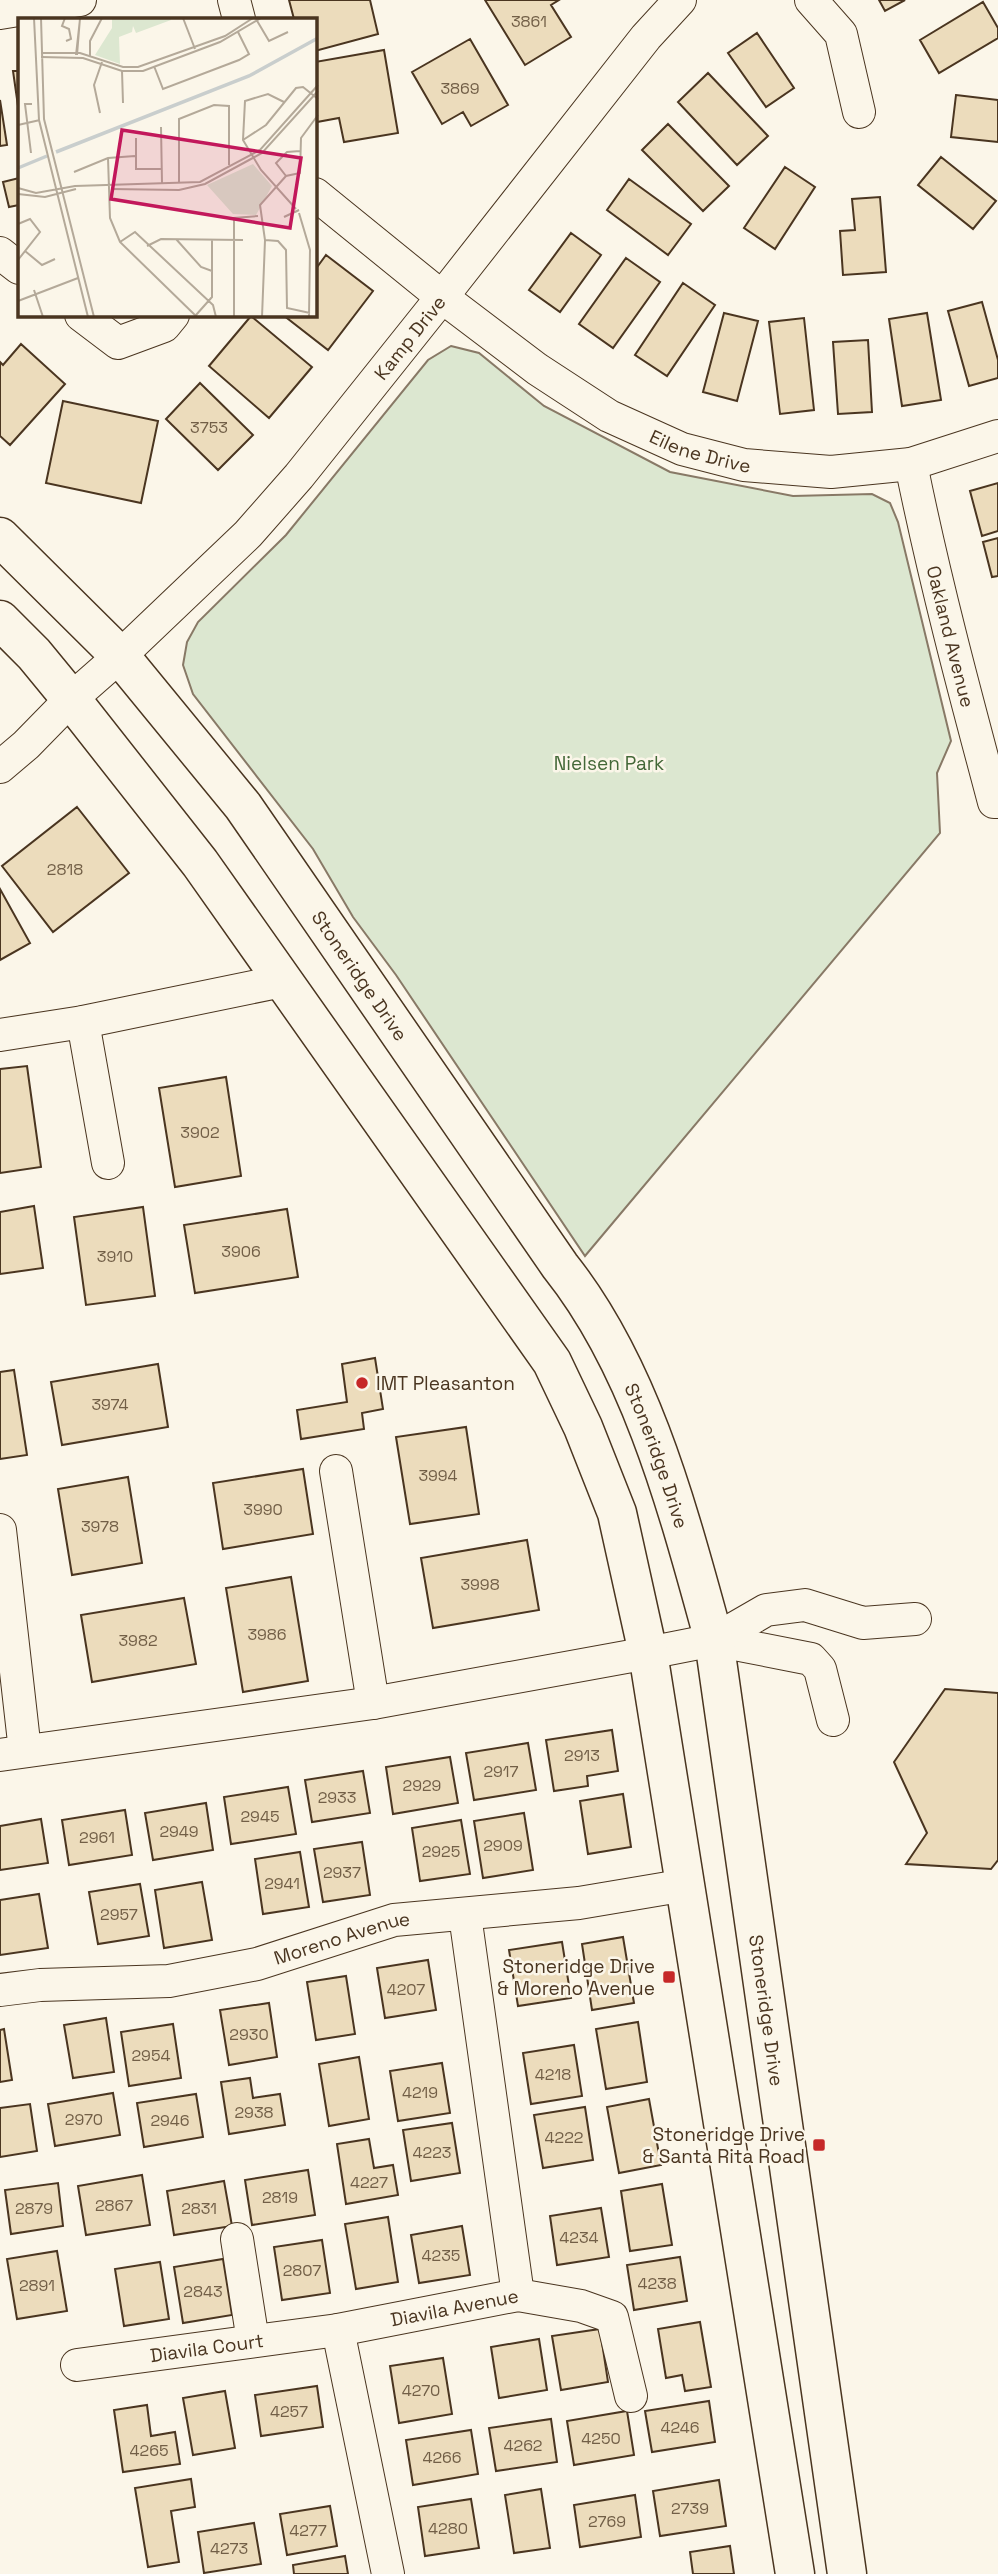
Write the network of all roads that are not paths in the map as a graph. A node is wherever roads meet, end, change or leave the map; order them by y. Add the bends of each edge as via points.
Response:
1 (80, 0) edge
2 (234, 0) edge
3 (680, 0) edge
4 (811, 0) edge
5 (0, 13) edge
6 (239, 18) edge
7 (859, 112) dead end
8 (317, 196) edge
9 (0, 253) edge
10 (18, 267) edge
11 (442, 297) junction
12 (84, 317) edge
13 (171, 317) edge
14 (998, 436) edge
15 (911, 464) junction
16 (0, 537) edge
17 (0, 620) edge
18 (120, 656) junction
19 (71, 699) junction
20 (0, 767) edge
21 (998, 802) edge
22 (282, 981) junction
23 (83, 1022) junction
24 (0, 1035) edge
25 (108, 1163) dead end
26 (336, 1471) dead end
27 (0, 1530) edge
28 (915, 1619) dead end
29 (713, 1640) junction
30 (649, 1653) junction
31 (373, 1703) junction
32 (833, 1720) dead end
33 (12, 1753) edge
34 (686, 1885) junction
35 (464, 1915) junction
36 (0, 1990) edge
37 (237, 2239) dead end
38 (518, 2295) junction
39 (338, 2330) junction
40 (253, 2341) junction
41 (77, 2365) dead end
42 (631, 2396) dead end
43 (388, 2574) edge
44 (795, 2574) edge
45 (847, 2574) edge

1 - 5 street
2 - 6 street
3 - 11 street, Kamp Drive
4 - 7 street via 841,34
8 - 11 street, Eilene Drive
9 - 10 street
11 - 15 street, Eilene Drive via 537,369 609,416 682,449 744,465 831,472
11 - 18 street, Kamp Drive via 248,534
12 - 13 street via 118,343 164,326
14 - 15 street, Eilene Drive
15 - 21 street, Oakland Avenue via 954,655 994,802
16 - 18 main road, Stoneridge Drive
17 - 19 main road
18 - 19 street, Kamp Drive
18 - 29 main road, Stoneridge Drive via 243,806 578,1288 632,1385 678,1513
19 - 20 street, Kamp Drive
19 - 22 main road via 200,863
22 - 23 street
22 - 30 main road via 552,1362 617,1513
23 - 24 street
23 - 25 street
26 - 31 street
27 - 33 street
28 - 29 street via 863,1623 805,1605 766,1610
29 - 30 street
29 - 32 street via 811,1659 821,1669
29 - 45 main road, Stoneridge Drive
30 - 31 street
30 - 34 main road
31 - 33 street
34 - 35 street, Moreno Avenue via 579,1903
34 - 44 main road
35 - 36 street, Moreno Avenue via 394,1920 257,1964 169,1981
35 - 38 street, Diavila Avenue
37 - 40 street
38 - 39 street, Diavila Avenue
38 - 42 street via 581,2306 612,2317
39 - 40 street, Diavila Court
39 - 43 street
40 - 41 street, Diavila Court

